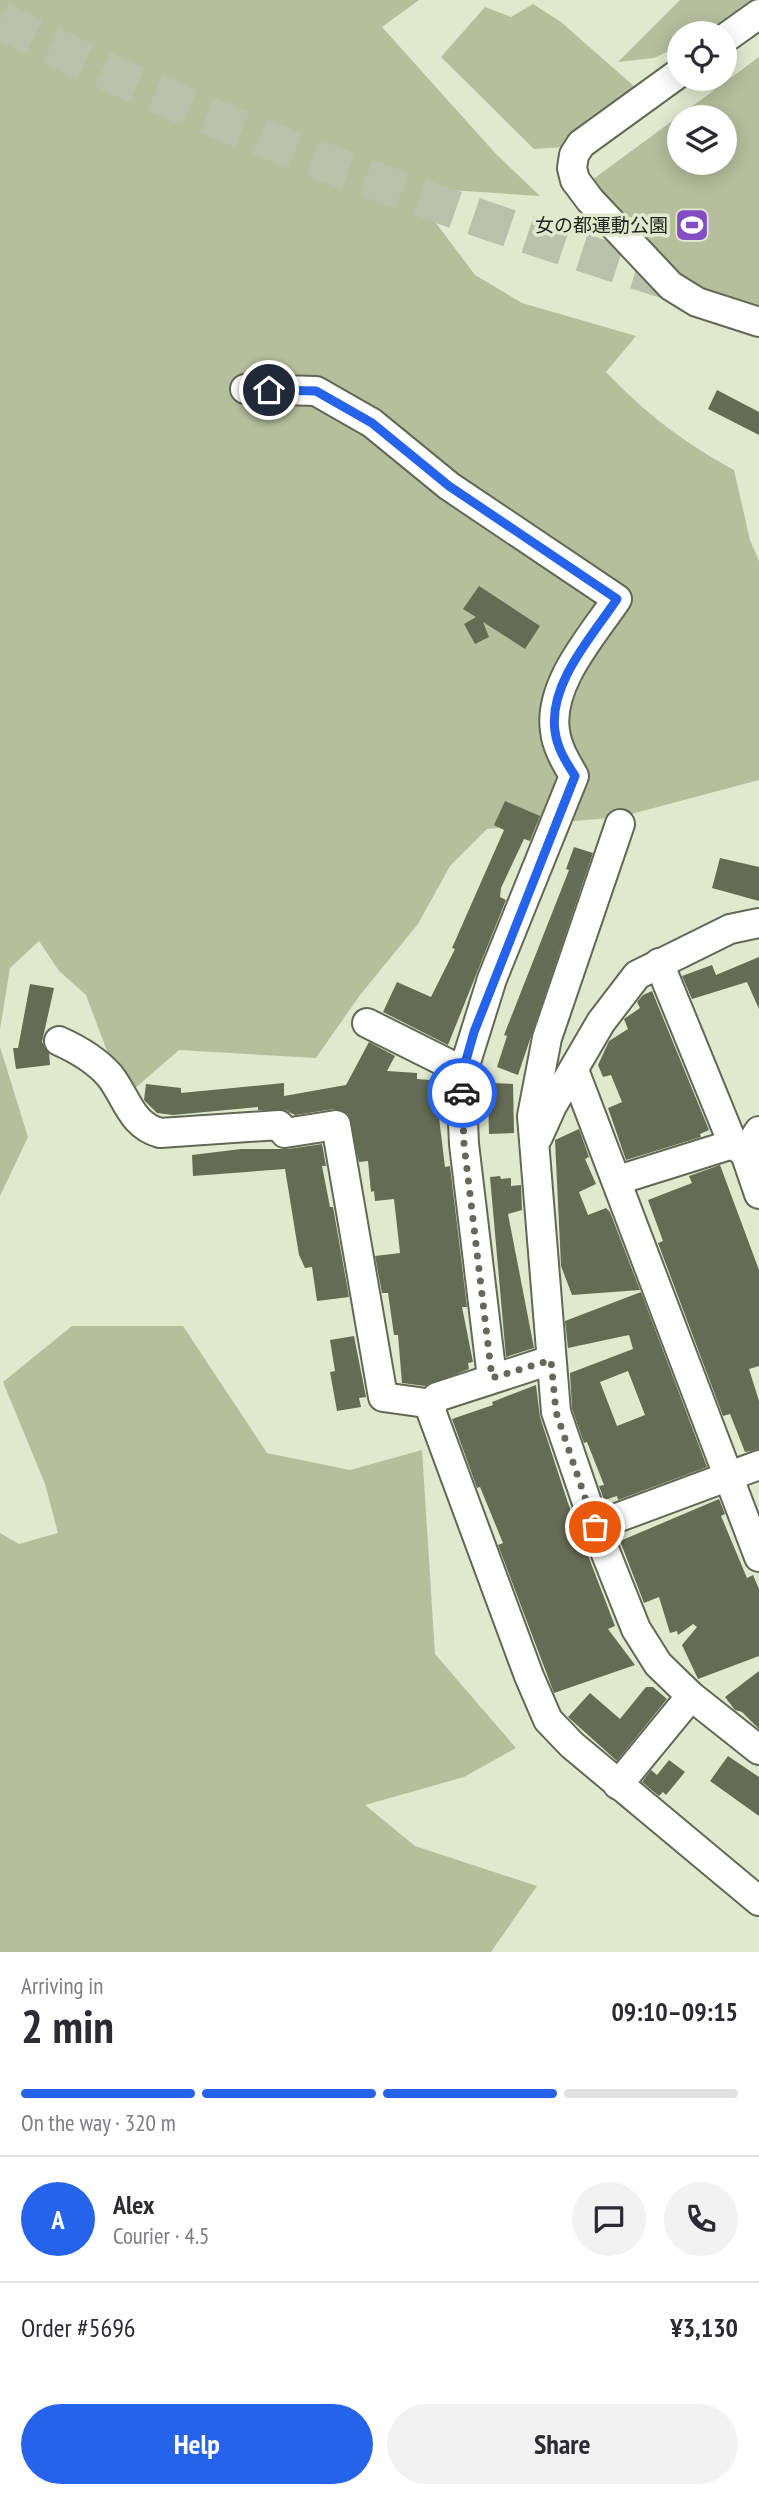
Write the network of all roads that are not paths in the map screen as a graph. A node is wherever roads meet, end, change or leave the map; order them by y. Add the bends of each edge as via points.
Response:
1 (759, 14) edge
2 (737, 30) edge
3 (667, 81) edge
4 (759, 322) edge
5 (245, 389) dead end
6 (620, 824) dead end
7 (759, 923) edge
8 (659, 963) junction
9 (367, 1023) dead end
10 (60, 1041) dead end
11 (574, 1070) junction
12 (463, 1071) junction
13 (535, 1143) junction
14 (745, 1143) edge
15 (618, 1180) junction
16 (759, 1194) edge
17 (551, 1360) junction
18 (492, 1378) junction
19 (433, 1404) junction
20 (759, 1465) edge
21 (728, 1474) junction
22 (595, 1527) junction
23 (759, 1557) edge
24 (691, 1696) junction
25 (759, 1750) edge
26 (618, 1785) junction
27 (759, 1901) edge

1 - 2 street
3 - 4 street via 581,144 574,155 575,180 671,286 697,302
5 - 12 street via 316,391 327,397 372,423 449,486 617,599 568,673 557,703 554,730 562,757 575,776 492,979
6 - 13 street via 547,1038 531,1116
7 - 8 street via 730,929
8 - 11 street via 637,975 601,1021
8 - 14 street
9 - 12 street
10 - 19 street via 109,1075 135,1119 160,1133 279,1125 285,1133 337,1125 383,1397
11 - 13 street
11 - 15 street
12 - 18 street via 464,1144
13 - 17 street
14 - 15 street
14 - 16 street
15 - 21 street
17 - 18 street
17 - 22 street via 556,1412
18 - 19 street via 437,1397
19 - 26 street via 430,1408 548,1720
20 - 21 street
21 - 22 street
21 - 23 street
22 - 24 street via 636,1629 658,1664
24 - 25 street
24 - 26 street
26 - 27 street

